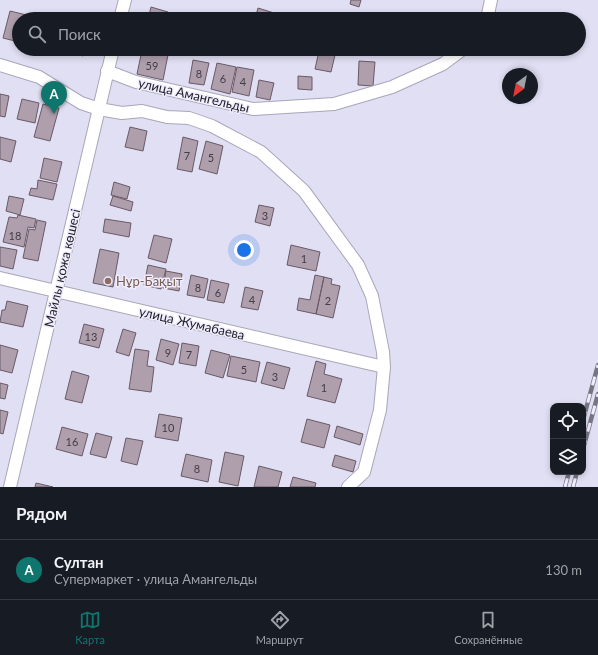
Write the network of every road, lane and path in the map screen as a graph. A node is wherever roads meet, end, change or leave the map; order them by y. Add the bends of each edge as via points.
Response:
1 (125, 0) edge
2 (491, 0) edge
3 (122, 12) edge
4 (488, 12) edge
5 (111, 56) edge
6 (454, 56) edge
7 (0, 65) edge
8 (107, 71) junction
9 (99, 109) junction
10 (0, 278) edge
11 (56, 291) junction
12 (384, 367) junction
13 (10, 487) edge
14 (348, 487) edge

1 - 3 street
2 - 4 street
5 - 8 street, Майлы қожа көшесі
6 - 8 street, улица Амангельды via 443,64 392,87 334,104 253,109 136,82
7 - 9 street, улица Амангельды via 39,77 81,103
8 - 9 street, Майлы қожа көшесі
9 - 11 street, Майлы қожа көшесі
9 - 12 street, улица Амангельды via 122,113 142,111 168,117 189,118 212,126 261,152 304,191 358,265 372,296
10 - 11 street, улица Жумабаева
11 - 12 street, улица Жумабаева
11 - 13 street, Майлы қожа көшесі
12 - 14 street, улица Амангельды via 380,410 364,472

